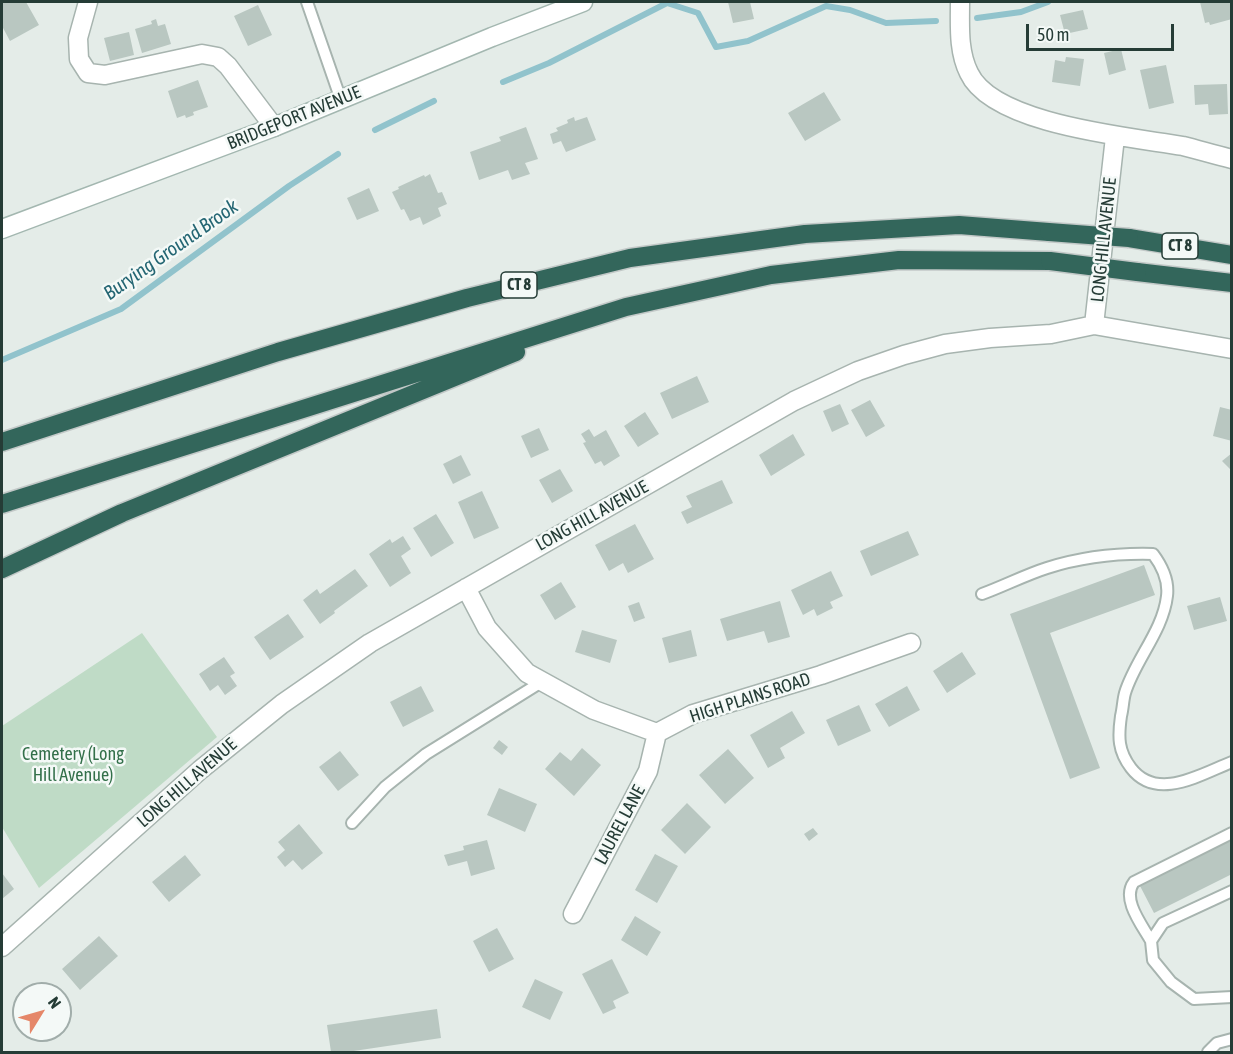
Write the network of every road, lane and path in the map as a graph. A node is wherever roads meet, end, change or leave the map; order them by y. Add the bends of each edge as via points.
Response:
1 (88, 2) edge
2 (307, 2) edge
3 (583, 2) edge
4 (960, 2) edge
5 (341, 100) junction
6 (274, 127) junction
7 (1115, 137) junction
8 (1232, 159) edge
9 (2, 229) edge
10 (1232, 255) edge
11 (1232, 283) edge
12 (627, 307) junction
13 (1094, 325) junction
14 (1232, 349) edge
15 (2, 442) edge
16 (2, 504) edge
17 (2, 569) edge
18 (466, 588) junction
19 (982, 594) dead end
20 (911, 642) dead end
21 (543, 681) junction
22 (657, 733) junction
23 (1232, 762) edge
24 (352, 823) dead end
25 (1232, 833) edge
26 (1232, 891) edge
27 (573, 914) dead end
28 (1151, 941) junction
29 (2, 947) edge
30 (1232, 996) edge
31 (1232, 1039) edge
32 (1208, 1053) edge

1 - 6 street via 78,38 79,59 88,73 105,75 202,54 218,57
2 - 5 lane
3 - 5 street, BRIDGEPORT AVENUE
4 - 7 street via 961,47 969,74 984,93 1014,109
5 - 6 street, BRIDGEPORT AVENUE
6 - 9 street, BRIDGEPORT AVENUE
7 - 8 street
7 - 13 street, LONG HILL AVENUE
10 - 15 highway, CT 8, bridge via 1129,237 959,225 805,234 630,258 467,298 278,352
11 - 12 highway, CT 8, bridge via 1050,261 899,260 771,275
12 - 16 highway, CT 8
12 - 17 highway via 122,513
13 - 14 street
13 - 18 street, LONG HILL AVENUE via 1052,334 945,344 858,371 794,401
18 - 21 street via 487,628 527,672
18 - 29 street, LONG HILL AVENUE via 370,643 282,704 200,770
19 - 23 lane via 1048,568 1094,557 1153,554 1164,569 1168,594 1164,613 1125,692 1119,732 1122,756 1135,773 1150,783 1173,785
20 - 22 street, HIGH PLAINS ROAD via 821,675 693,714
21 - 22 street via 594,710
21 - 24 lane via 426,754 385,787
22 - 27 street, LAUREL LANE via 648,771
25 - 28 lane via 1129,888 1129,898
26 - 28 lane via 1163,923
28 - 30 lane via 1153,960 1194,999
31 - 32 lane via 1216,1043

